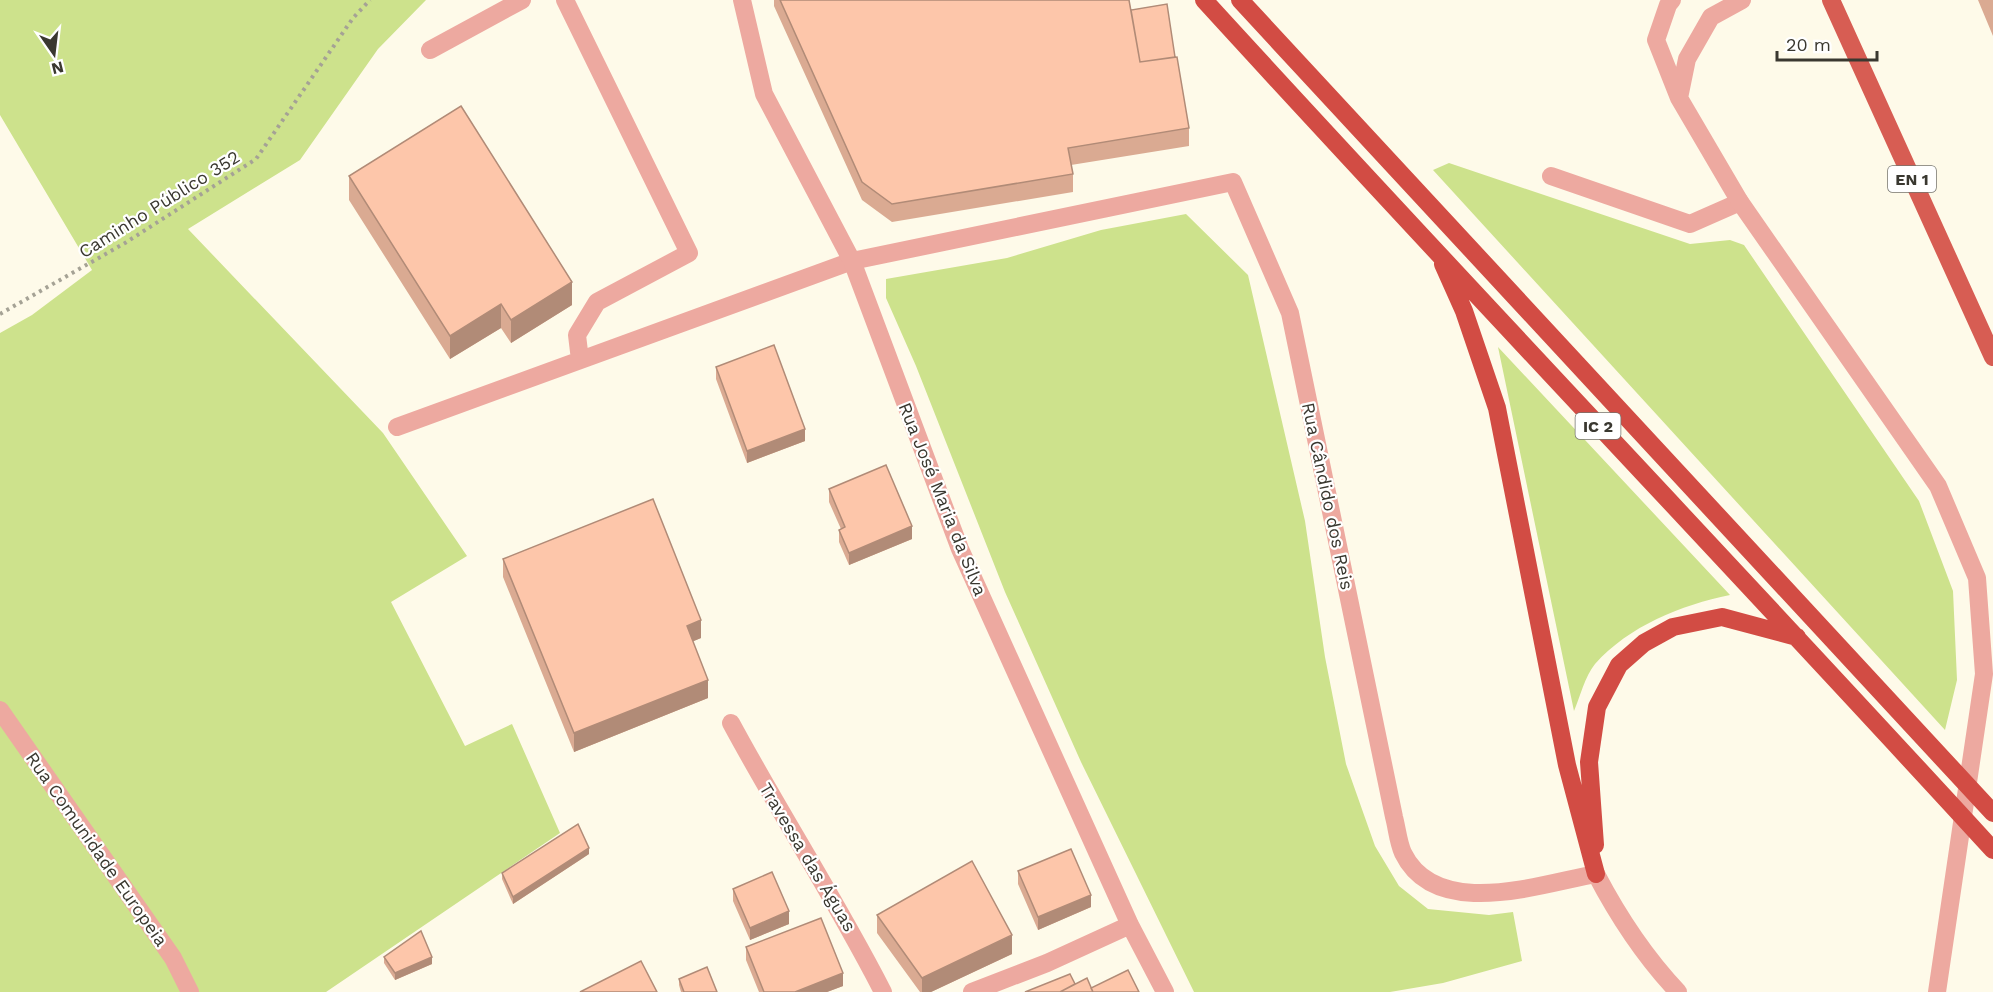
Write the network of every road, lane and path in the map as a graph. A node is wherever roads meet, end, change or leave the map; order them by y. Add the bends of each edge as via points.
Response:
1 (370, 0) edge
2 (522, 0) edge
3 (565, 0) edge
4 (742, 0) edge
5 (1204, 0) edge
6 (1240, 0) edge
7 (1672, 0) edge
8 (1743, 0) edge
9 (1831, 0) edge
10 (430, 50) dead end
11 (1678, 98) junction
12 (1551, 176) dead end
13 (1740, 202) junction
14 (1438, 251) junction
15 (852, 261) junction
16 (0, 314) edge
17 (1993, 357) edge
18 (580, 360) junction
19 (397, 427) dead end
20 (1797, 637) junction
21 (0, 710) edge
22 (731, 723) dead end
23 (1993, 813) edge
24 (1993, 850) edge
25 (1596, 874) junction
26 (1130, 925) junction
27 (190, 992) edge
28 (884, 992) edge
29 (972, 992) edge
30 (1165, 992) edge
31 (1678, 992) edge
32 (1937, 992) edge

1 - 16 path, Caminho Público 352 via 353,18 256,159 125,243
2 - 10 street
3 - 18 street via 689,253 597,302 577,335
4 - 15 street, Rua José Maria da Silva via 764,94
5 - 14 highway, IC 2
6 - 23 highway, IC 2
7 - 11 street via 1656,40
8 - 11 street via 1711,17 1687,59
9 - 17 main road, EN 1
11 - 13 street
12 - 13 street via 1690,224
13 - 32 street via 1938,486 1977,578 1984,674
14 - 20 highway, IC 2 via 1618,450
14 - 25 highway via 1464,311 1497,408 1567,765
15 - 18 street
15 - 25 street, Rua Cândido dos Reis via 1233,182 1290,314 1404,854 1424,879 1452,892 1486,894
15 - 26 street, Rua José Maria da Silva via 960,549
18 - 19 street
20 - 24 highway, IC 2
20 - 25 highway via 1722,617 1673,627 1644,643 1619,666 1597,707 1589,762
21 - 27 street, Rua Comunidade Europeia via 173,957
22 - 28 street, Travessa das Águas via 775,806 846,919
25 - 31 street via 1616,914 1647,959
26 - 29 street
26 - 30 street, Rua José Maria da Silva

